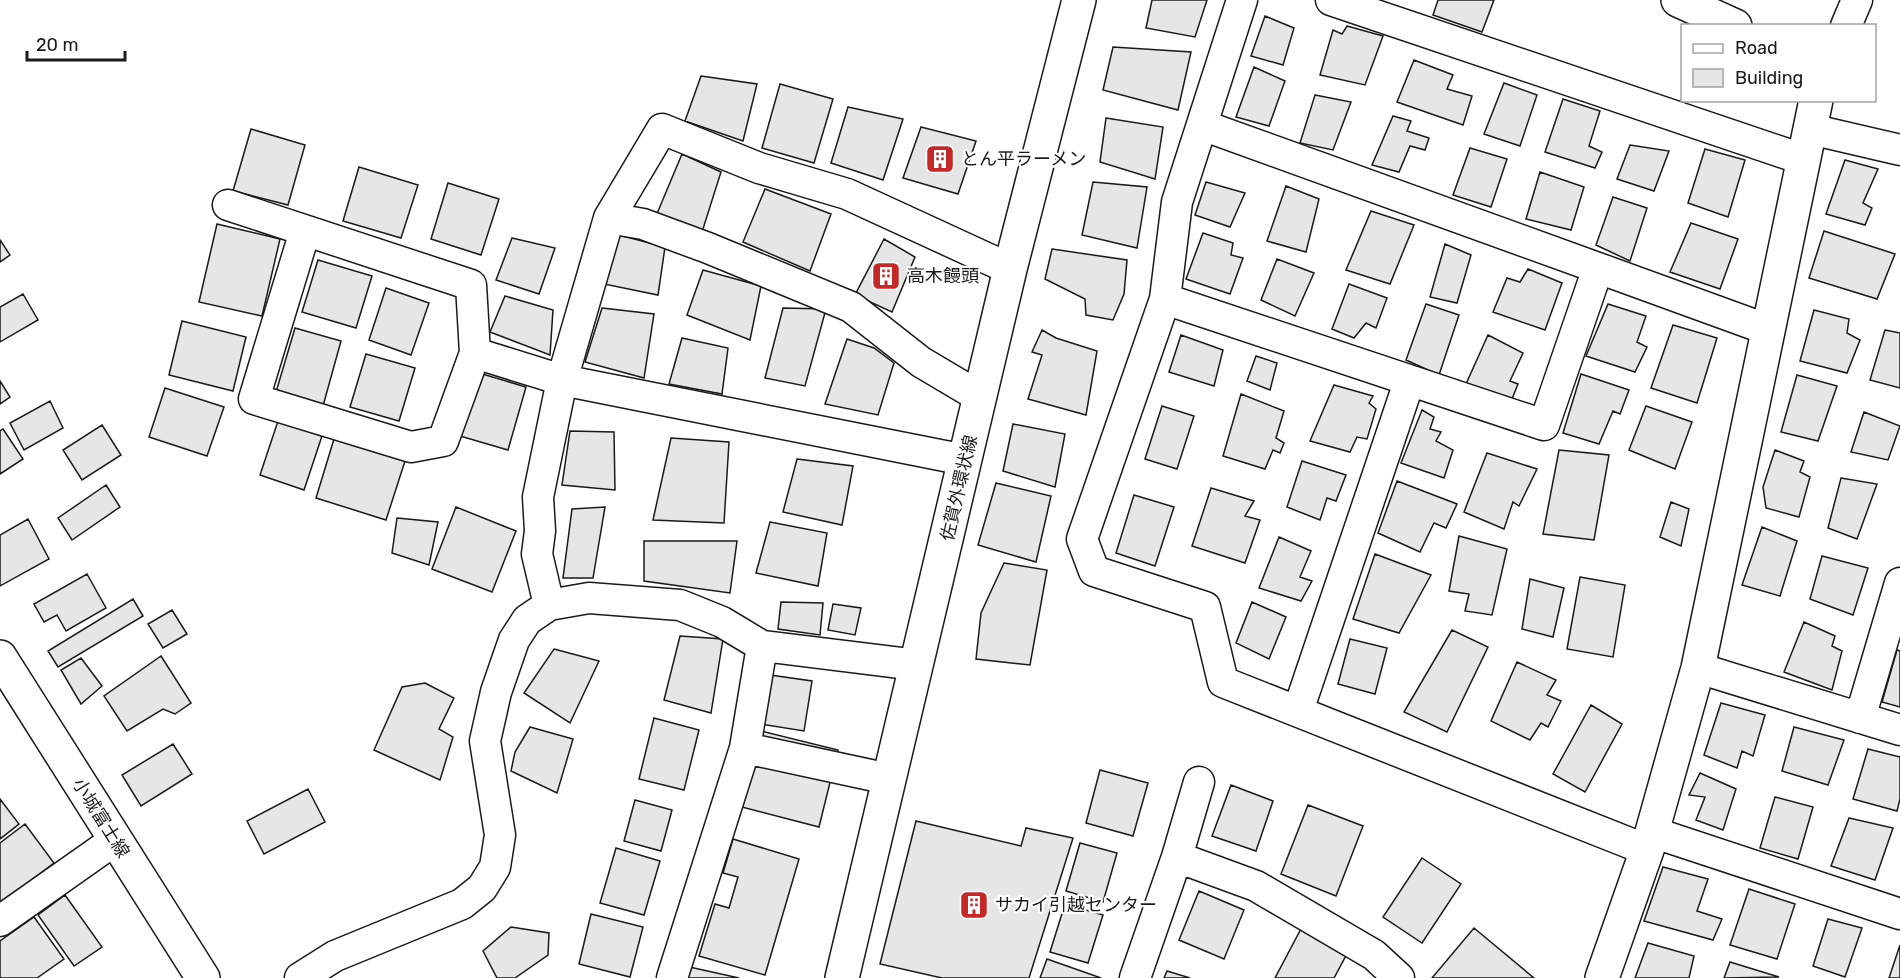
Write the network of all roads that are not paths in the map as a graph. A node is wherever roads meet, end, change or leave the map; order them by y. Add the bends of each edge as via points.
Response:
1 (1079, 0) edge
2 (1242, 0) edge
3 (1330, 0) edge
4 (1677, 0) edge
5 (1857, 0) edge
6 (1731, 24) edge
7 (1847, 24) edge
8 (1681, 95) edge
9 (1706, 102) edge
10 (1202, 125) junction
11 (1809, 130) edge
12 (1900, 150) edge
13 (228, 205) dead end
14 (609, 218) junction
15 (306, 231) junction
16 (1598, 268) junction
17 (1010, 269) junction
18 (1165, 299) junction
19 (1766, 329) junction
20 (475, 353) junction
21 (562, 380) junction
22 (1409, 382) junction
23 (980, 397) junction
24 (965, 460) junction
25 (1900, 583) edge
26 (549, 605) junction
27 (762, 646) junction
28 (0, 657) edge
29 (917, 665) junction
30 (1698, 668) junction
31 (1298, 711) junction
32 (1860, 718) junction
33 (1900, 730) edge
34 (745, 748) junction
35 (890, 779) junction
36 (1199, 782) dead end
37 (115, 840) junction
38 (1649, 841) junction
39 (1177, 857) junction
40 (1900, 914) edge
41 (0, 921) edge
42 (203, 978) edge
43 (300, 978) edge
44 (672, 978) edge
45 (842, 978) edge
46 (1135, 978) edge
47 (1399, 978) edge
48 (1602, 978) edge

1 - 17 main road, 佐賀外環状線
2 - 10 street
3 - 8 street
4 - 6 main road
5 - 7 street
9 - 11 street
10 - 16 street
10 - 18 street via 1177,202
11 - 12 street
11 - 19 main road
13 - 15 street
14 - 17 street via 662,129 759,168 847,194
14 - 21 street
14 - 23 street via 643,224 851,307 921,362
15 - 20 street via 471,285
15 - 20 street via 254,399 411,447 443,441
16 - 19 street
16 - 22 street via 1544,425
17 - 23 main road, 佐賀外環状線
18 - 22 street
18 - 31 street via 1082,539 1094,572 1205,607 1224,682
19 - 30 main road
20 - 21 street
21 - 24 street
21 - 26 street via 538,497 537,554
22 - 31 street
23 - 24 main road, 佐賀外環状線
24 - 29 main road, 佐賀外環状線
25 - 32 street
26 - 27 street via 589,598 680,605 722,622
26 - 43 street via 527,620 514,640 496,692 485,741 500,835 495,867 482,888 462,904 335,956
27 - 29 street
27 - 34 street
28 - 37 main road, 小城富士線
29 - 35 main road, 佐賀外環状線
30 - 32 street
30 - 38 main road
31 - 38 street
32 - 33 street
34 - 35 street
34 - 44 street
35 - 45 main road, 佐賀外環状線
36 - 39 street
37 - 41 street
37 - 42 main road, 小城富士線
38 - 40 street
38 - 48 main road
39 - 46 street
39 - 47 street via 1256,886 1374,955

